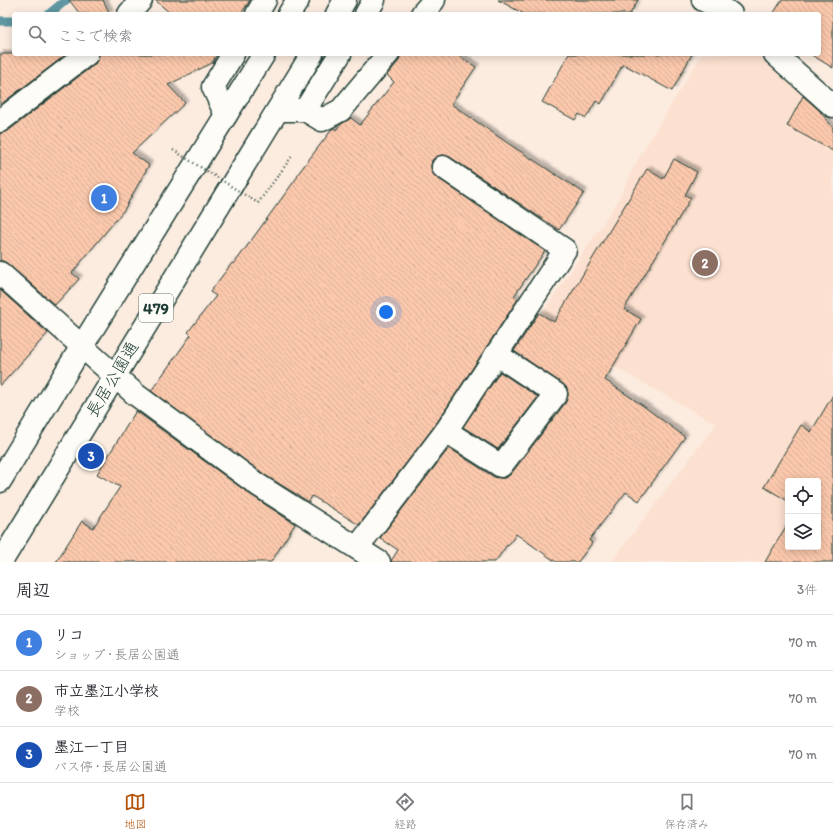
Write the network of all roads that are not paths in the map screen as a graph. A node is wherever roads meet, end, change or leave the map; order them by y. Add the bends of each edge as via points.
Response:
1 (142, 0) edge
2 (265, 0) edge
3 (298, 0) edge
4 (345, 0) edge
5 (374, 0) edge
6 (434, 0) edge
7 (703, 0) edge
8 (131, 12) edge
9 (258, 12) edge
10 (290, 12) edge
11 (338, 12) edge
12 (367, 12) edge
13 (424, 12) edge
14 (728, 12) edge
15 (84, 56) edge
16 (232, 56) edge
17 (263, 56) edge
18 (311, 56) edge
19 (339, 56) edge
20 (386, 56) edge
21 (777, 56) edge
22 (833, 106) edge
23 (278, 110) junction
24 (305, 110) junction
25 (226, 115) junction
26 (0, 121) edge
27 (443, 167) dead end
28 (0, 273) edge
29 (82, 346) junction
30 (496, 354) junction
31 (115, 376) junction
32 (446, 431) junction
33 (0, 481) edge
34 (357, 548) junction
35 (1, 562) edge
36 (379, 562) edge

1 - 8 main road
2 - 9 main road
3 - 10 main road
4 - 11 main road
5 - 12 main road
6 - 13 main road
7 - 14 main road
15 - 26 main road
16 - 25 main road via 213,87
17 - 25 main road, 479
18 - 23 main road, 長居公園通 / 479
19 - 24 main road
20 - 24 main road via 341,110 322,120
21 - 22 main road
23 - 24 main road
23 - 31 main road, 長居公園通 / 479
25 - 29 main road, 479
27 - 30 main road via 565,250
28 - 29 main road
29 - 31 main road
29 - 33 main road, 479
30 - 32 main road
30 - 32 main road via 556,394 501,466
31 - 34 main road via 134,394 258,485
31 - 35 main road, 長居公園通 / 479
32 - 34 main road
34 - 36 main road

